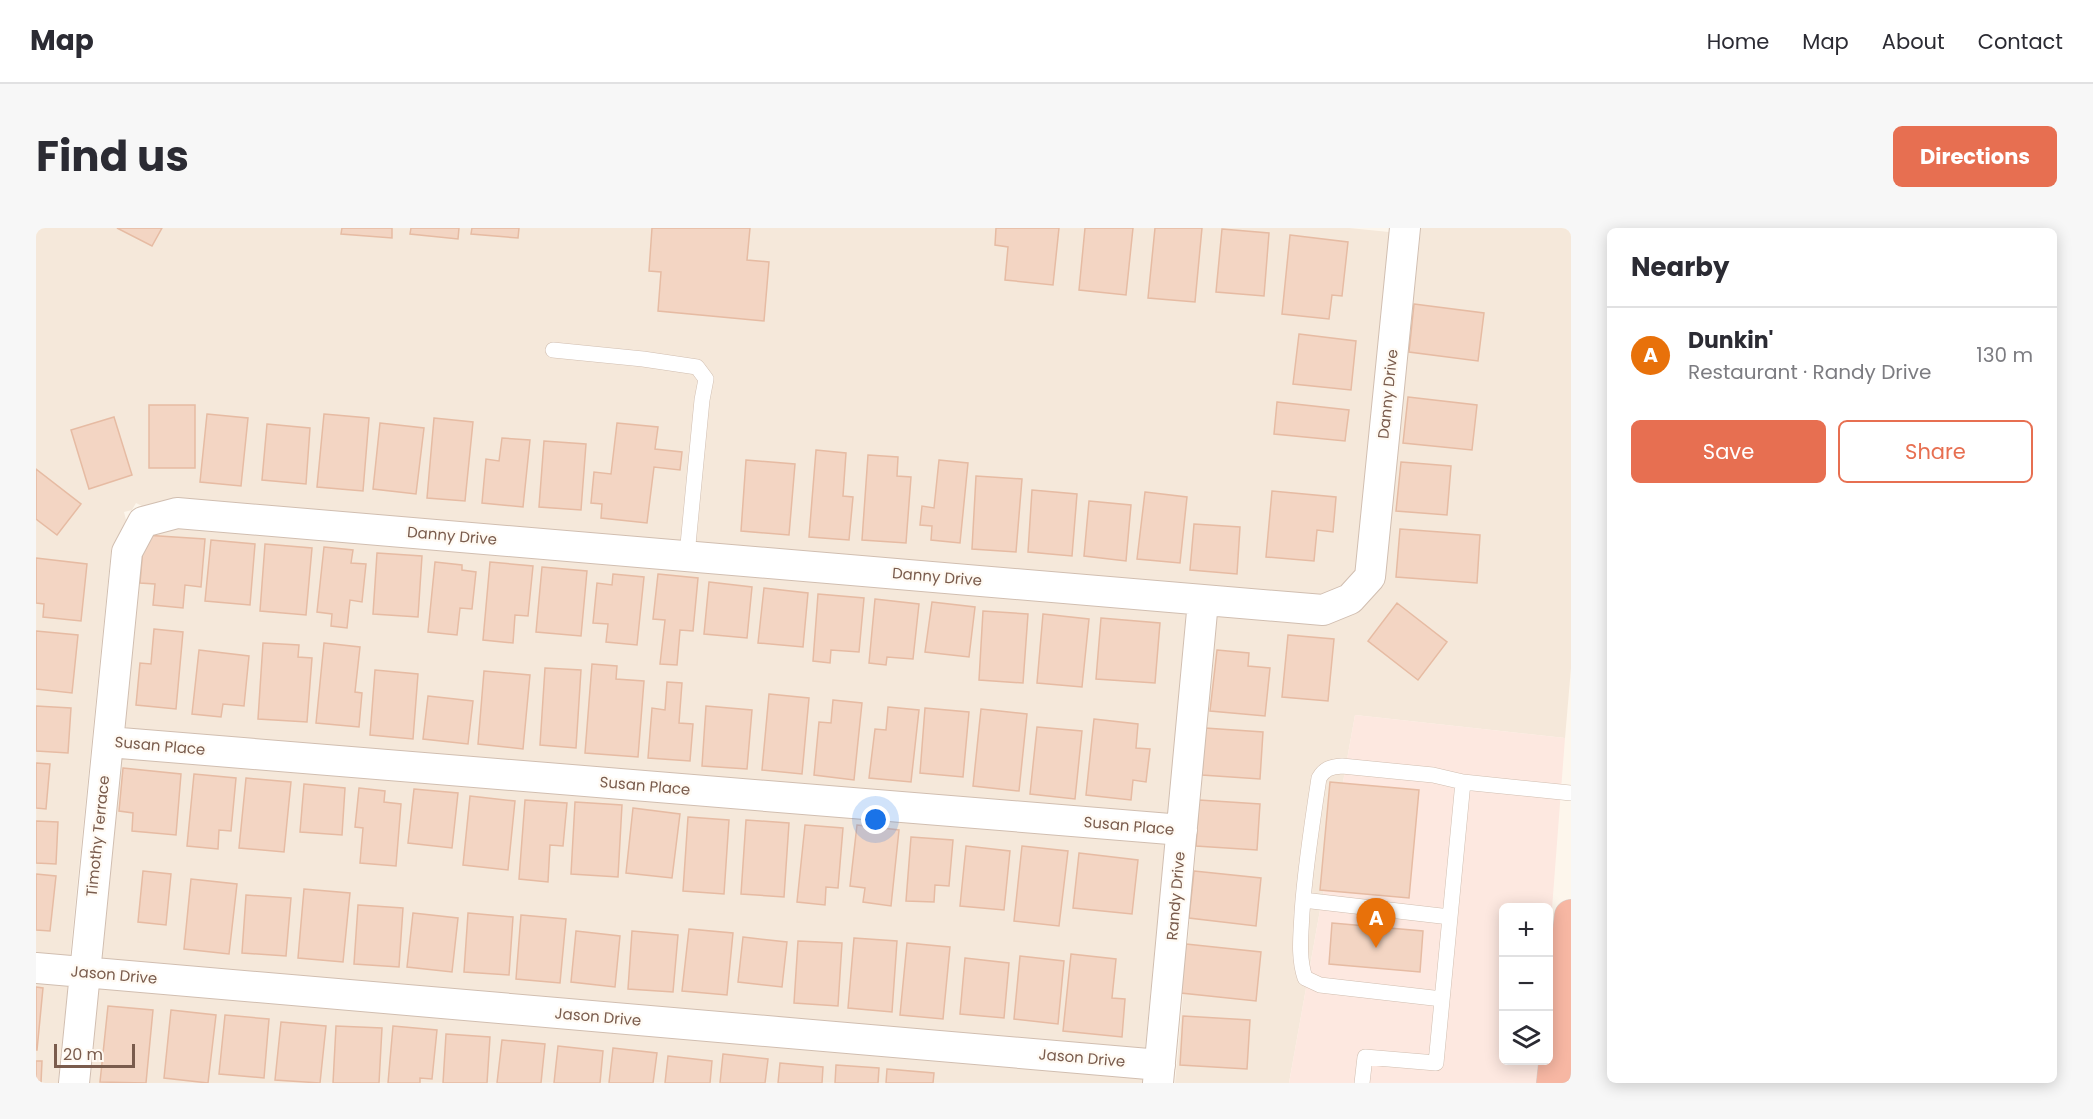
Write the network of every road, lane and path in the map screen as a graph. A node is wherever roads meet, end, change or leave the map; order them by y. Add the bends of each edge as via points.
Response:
1 (1405, 228) edge
2 (553, 350) dead end
3 (143, 522) joint
4 (687, 555) junction
5 (1203, 601) junction
6 (108, 742) junction
7 (1463, 782) junction
8 (1571, 793) edge
9 (1182, 830) junction
10 (1303, 900) junction
11 (1450, 917) junction
12 (1571, 922) edge
13 (36, 968) edge
14 (85, 973) junction
15 (1442, 999) junction
16 (1159, 1074) edge
17 (74, 1083) edge
18 (1362, 1083) edge
19 (1553, 1083) edge

1 - 5 street, Danny Drive via 1370,577 1350,599 1323,610
2 - 4 lane via 697,367 706,379
3 - 4 street, Danny Drive via 177,513
3 - 6 street, Timothy Terrace via 127,552
4 - 5 street, Danny Drive
5 - 9 street, Randy Drive
6 - 9 street, Susan Place
6 - 14 street, Timothy Terrace
7 - 8 lane
7 - 10 lane via 1342,766 1323,772 1319,778
7 - 11 lane
9 - 16 street, Randy Drive
10 - 11 lane
10 - 15 lane via 1301,966 1305,978 1320,985
11 - 15 lane
12 - 19 highway
13 - 14 street, Jason Drive
14 - 16 street, Jason Drive
14 - 17 street, Timothy Terrace
15 - 18 lane via 1436,1063 1365,1057

